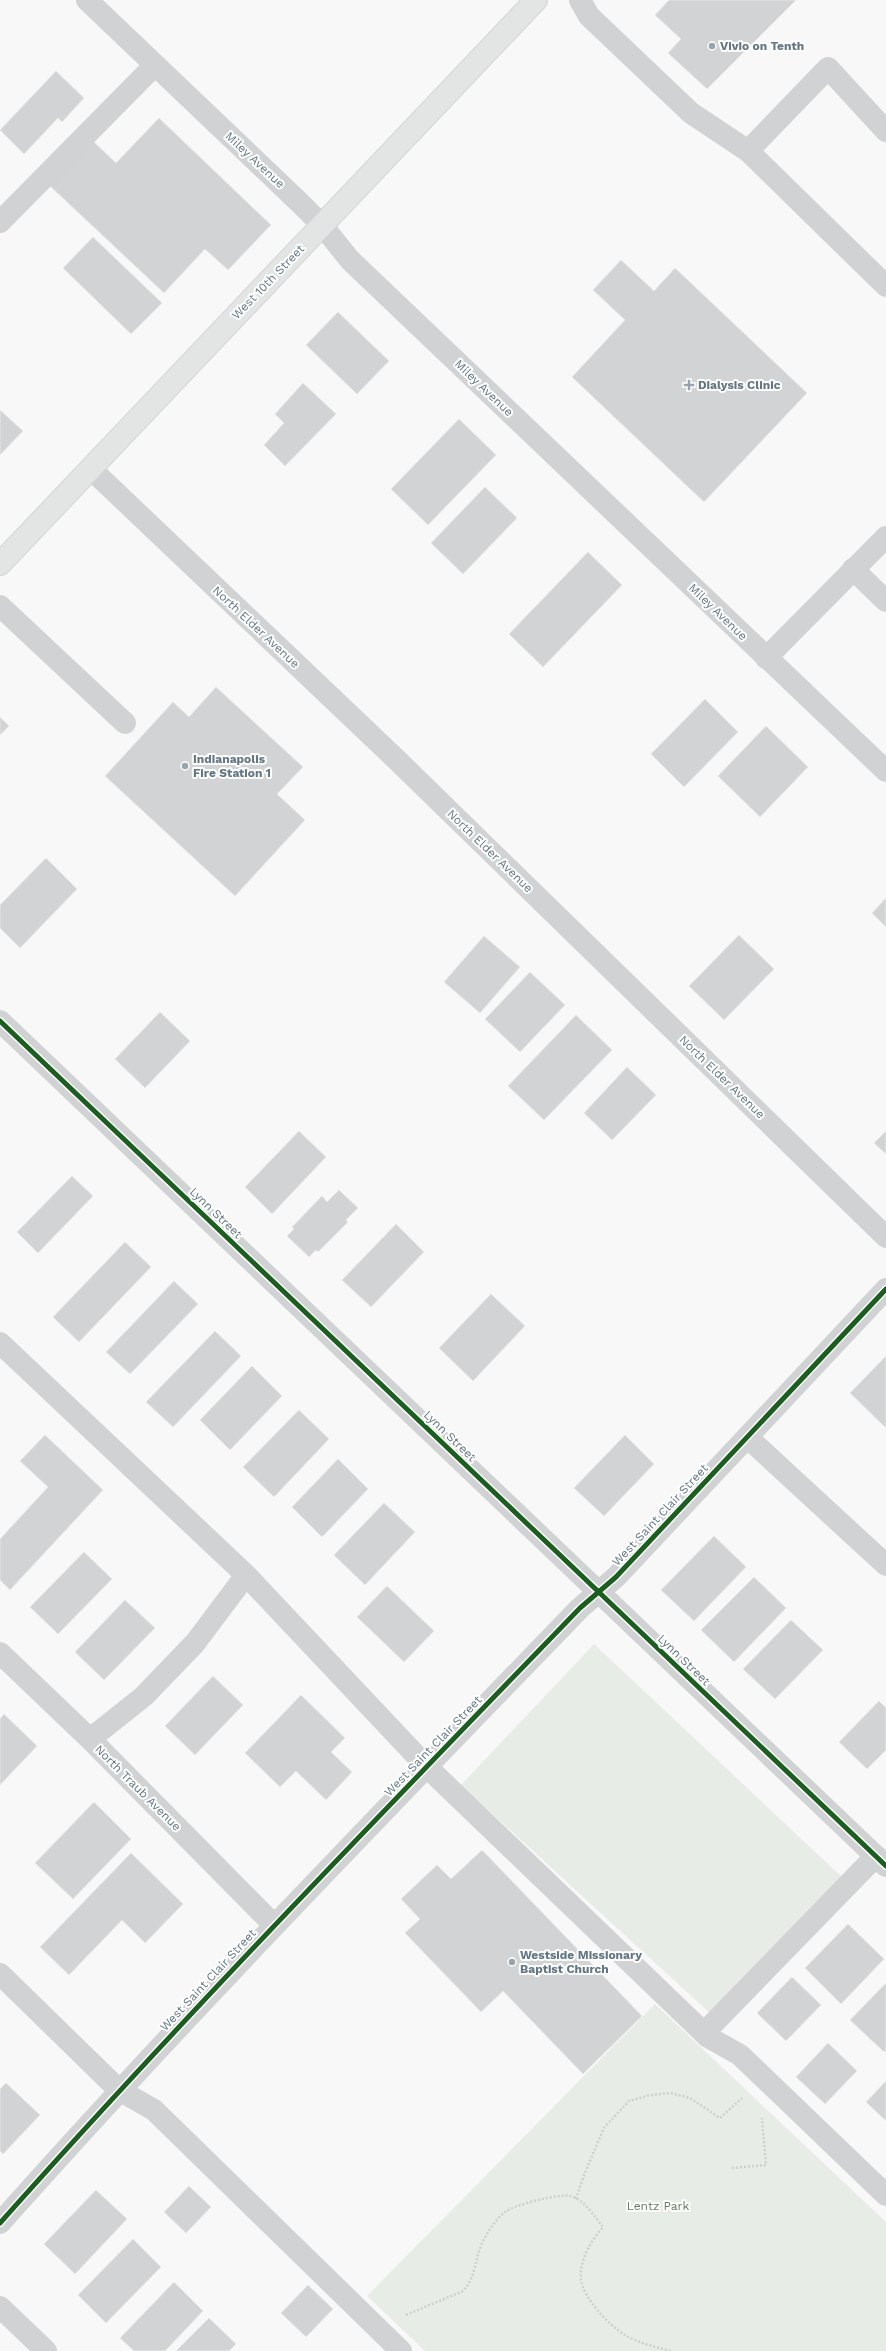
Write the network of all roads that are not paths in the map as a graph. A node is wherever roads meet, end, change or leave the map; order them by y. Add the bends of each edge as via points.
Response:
1 (87, 0) edge
2 (536, 0) edge
3 (580, 0) edge
4 (154, 65) junction
5 (886, 131) edge
6 (748, 151) junction
7 (0, 222) edge
8 (322, 225) junction
9 (886, 286) edge
10 (91, 469) junction
11 (886, 537) edge
12 (0, 564) edge
13 (854, 569) junction
14 (886, 601) edge
15 (0, 606) edge
16 (766, 658) junction
17 (126, 723) dead end
18 (886, 772) edge
19 (0, 1021) edge
20 (886, 1237) edge
21 (886, 1289) edge
22 (0, 1343) edge
23 (747, 1437) junction
24 (886, 1565) edge
25 (246, 1575) junction
26 (599, 1592) junction
27 (0, 1653) edge
28 (90, 1739) junction
29 (427, 1767) junction
30 (881, 1862) edge
31 (274, 1925) junction
32 (0, 1974) edge
33 (704, 2033) junction
34 (119, 2090) junction
35 (886, 2195) edge
36 (0, 2223) edge
37 (0, 2307) edge
38 (46, 2351) edge
39 (401, 2351) edge

1 - 4 street, Miley Avenue
2 - 8 main road, West 10th Street
3 - 6 street via 588,16 691,113
4 - 7 street
4 - 8 street, Miley Avenue
5 - 6 street via 828,68
6 - 9 street
8 - 10 main road, West 10th Street
8 - 16 street, Miley Avenue via 350,260
10 - 12 main road, West 10th Street
10 - 20 street, North Elder Avenue via 398,761
11 - 13 street
13 - 14 street
13 - 16 street
15 - 17 street
16 - 18 street, Miley Avenue
19 - 26 street, Lynn Street
21 - 23 street, West Saint Clair Street
22 - 25 street
23 - 24 street
23 - 26 street, West Saint Clair Street
25 - 28 street via 190,1648 144,1696
25 - 29 street
26 - 29 street, West Saint Clair Street via 580,1608
26 - 30 street, Lynn Street
27 - 28 street, North Traub Avenue
28 - 31 street, North Traub Avenue
29 - 31 street, West Saint Clair Street
29 - 33 street
30 - 33 street
31 - 34 street, West Saint Clair Street
32 - 34 street
33 - 35 street via 740,2055 761,2080
34 - 36 street, West Saint Clair Street
34 - 39 street via 154,2110
37 - 38 street

